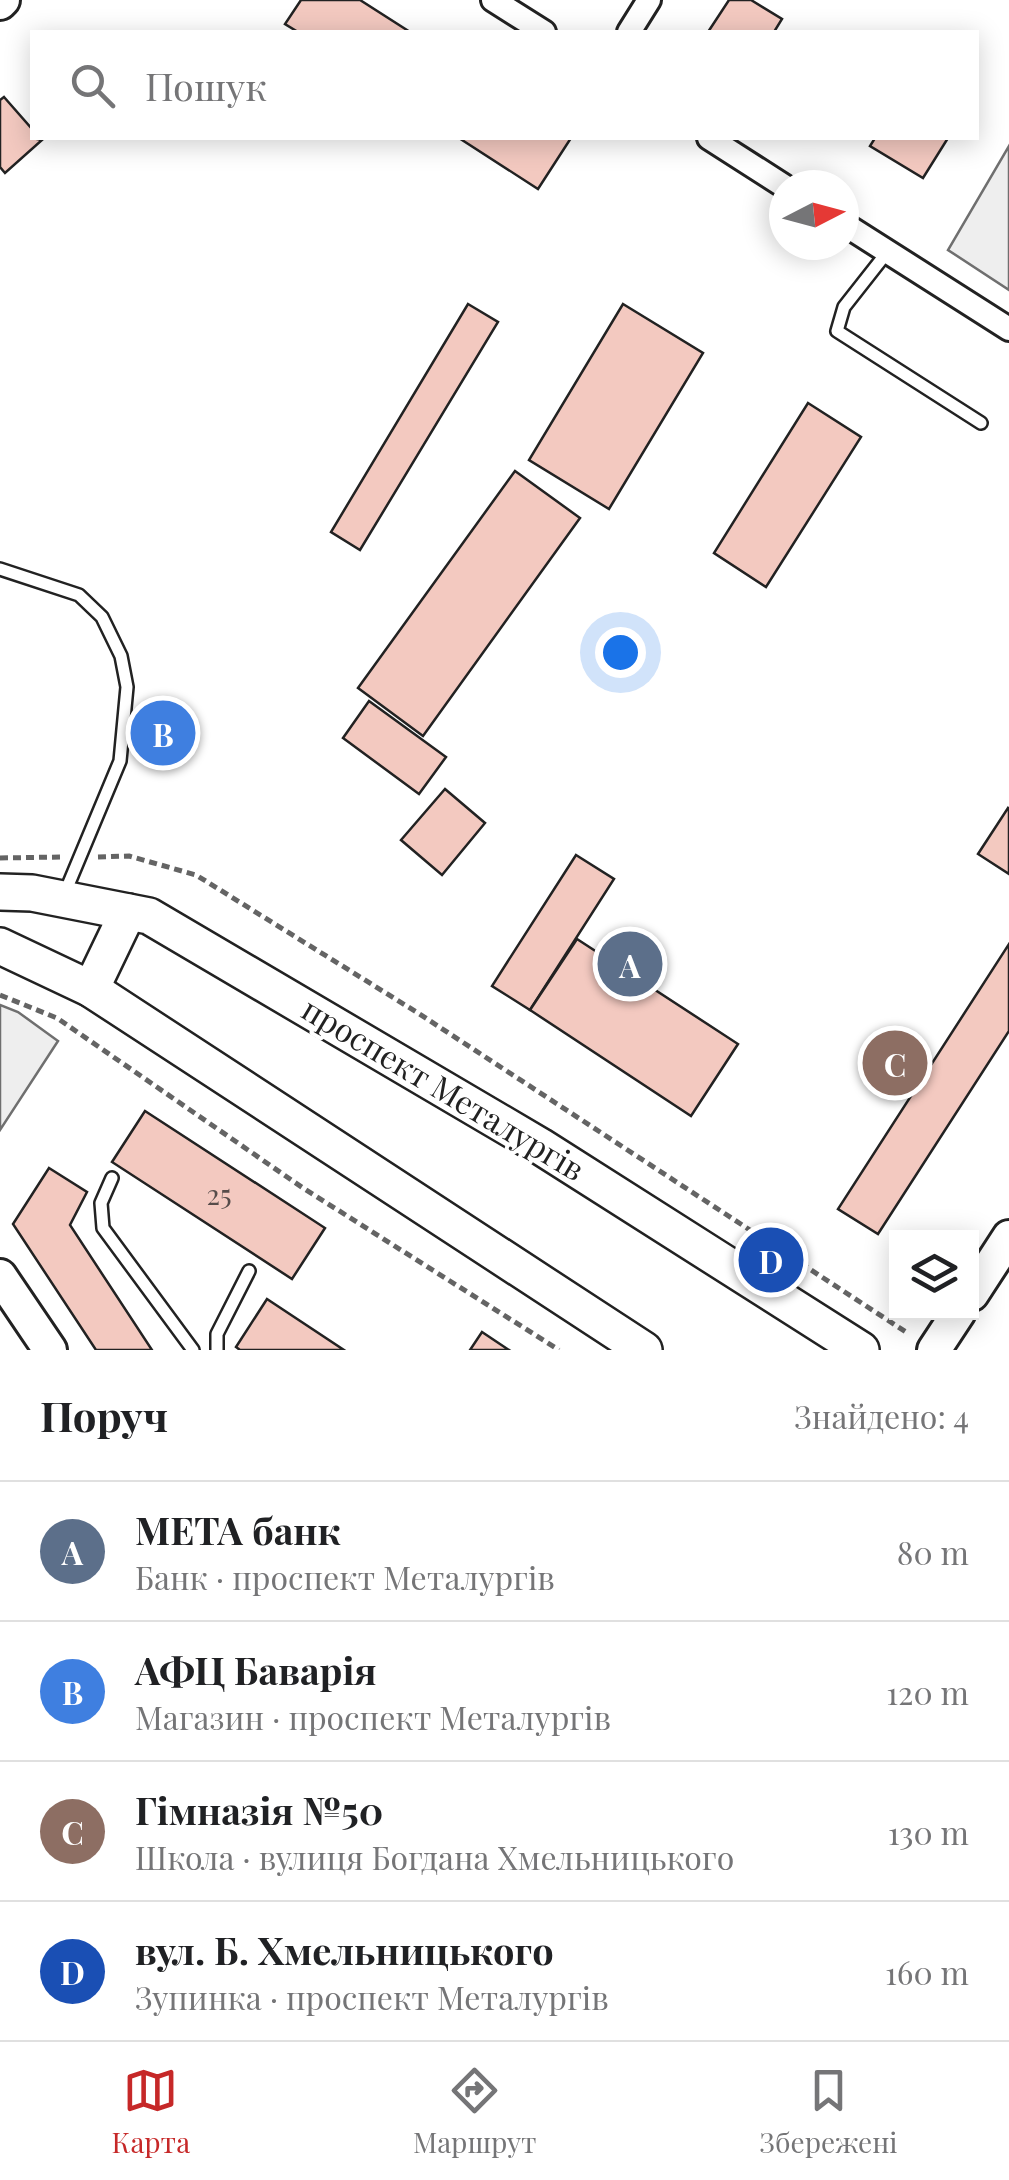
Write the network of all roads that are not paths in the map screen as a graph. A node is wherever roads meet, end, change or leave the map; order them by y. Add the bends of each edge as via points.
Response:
1 (493, 0) edge
2 (649, 0) edge
3 (541, 30) edge
4 (630, 30) edge
5 (711, 140) edge
6 (769, 177) edge
7 (859, 234) edge
8 (888, 252) junction
9 (1009, 328) edge
10 (981, 423) dead end
11 (0, 569) edge
12 (0, 892) edge
13 (62, 899) junction
14 (128, 912) junction
15 (0, 946) edge
16 (91, 989) junction
17 (112, 1178) dead end
18 (1009, 1237) edge
19 (249, 1270) dead end
20 (0, 1276) edge
21 (979, 1283) edge
22 (951, 1320) edge
23 (926, 1345) edge
24 (50, 1350) edge
25 (193, 1350) edge
26 (218, 1350) edge
27 (644, 1350) edge
28 (861, 1350) edge

1 - 3 street
2 - 4 street
5 - 6 street
7 - 8 street
8 - 9 street
8 - 10 lane via 844,308 837,332
11 - 13 lane via 79,594 102,617 127,687 120,761
12 - 13 main road, проспект Металургів
13 - 14 main road, проспект Металургів
14 - 16 main road
14 - 28 main road, проспект Металургів via 149,916 540,1146
15 - 16 main road
16 - 27 main road
17 - 25 lane via 101,1202 104,1228
18 - 21 main road
19 - 26 lane via 216,1334
20 - 24 main road
22 - 23 main road

